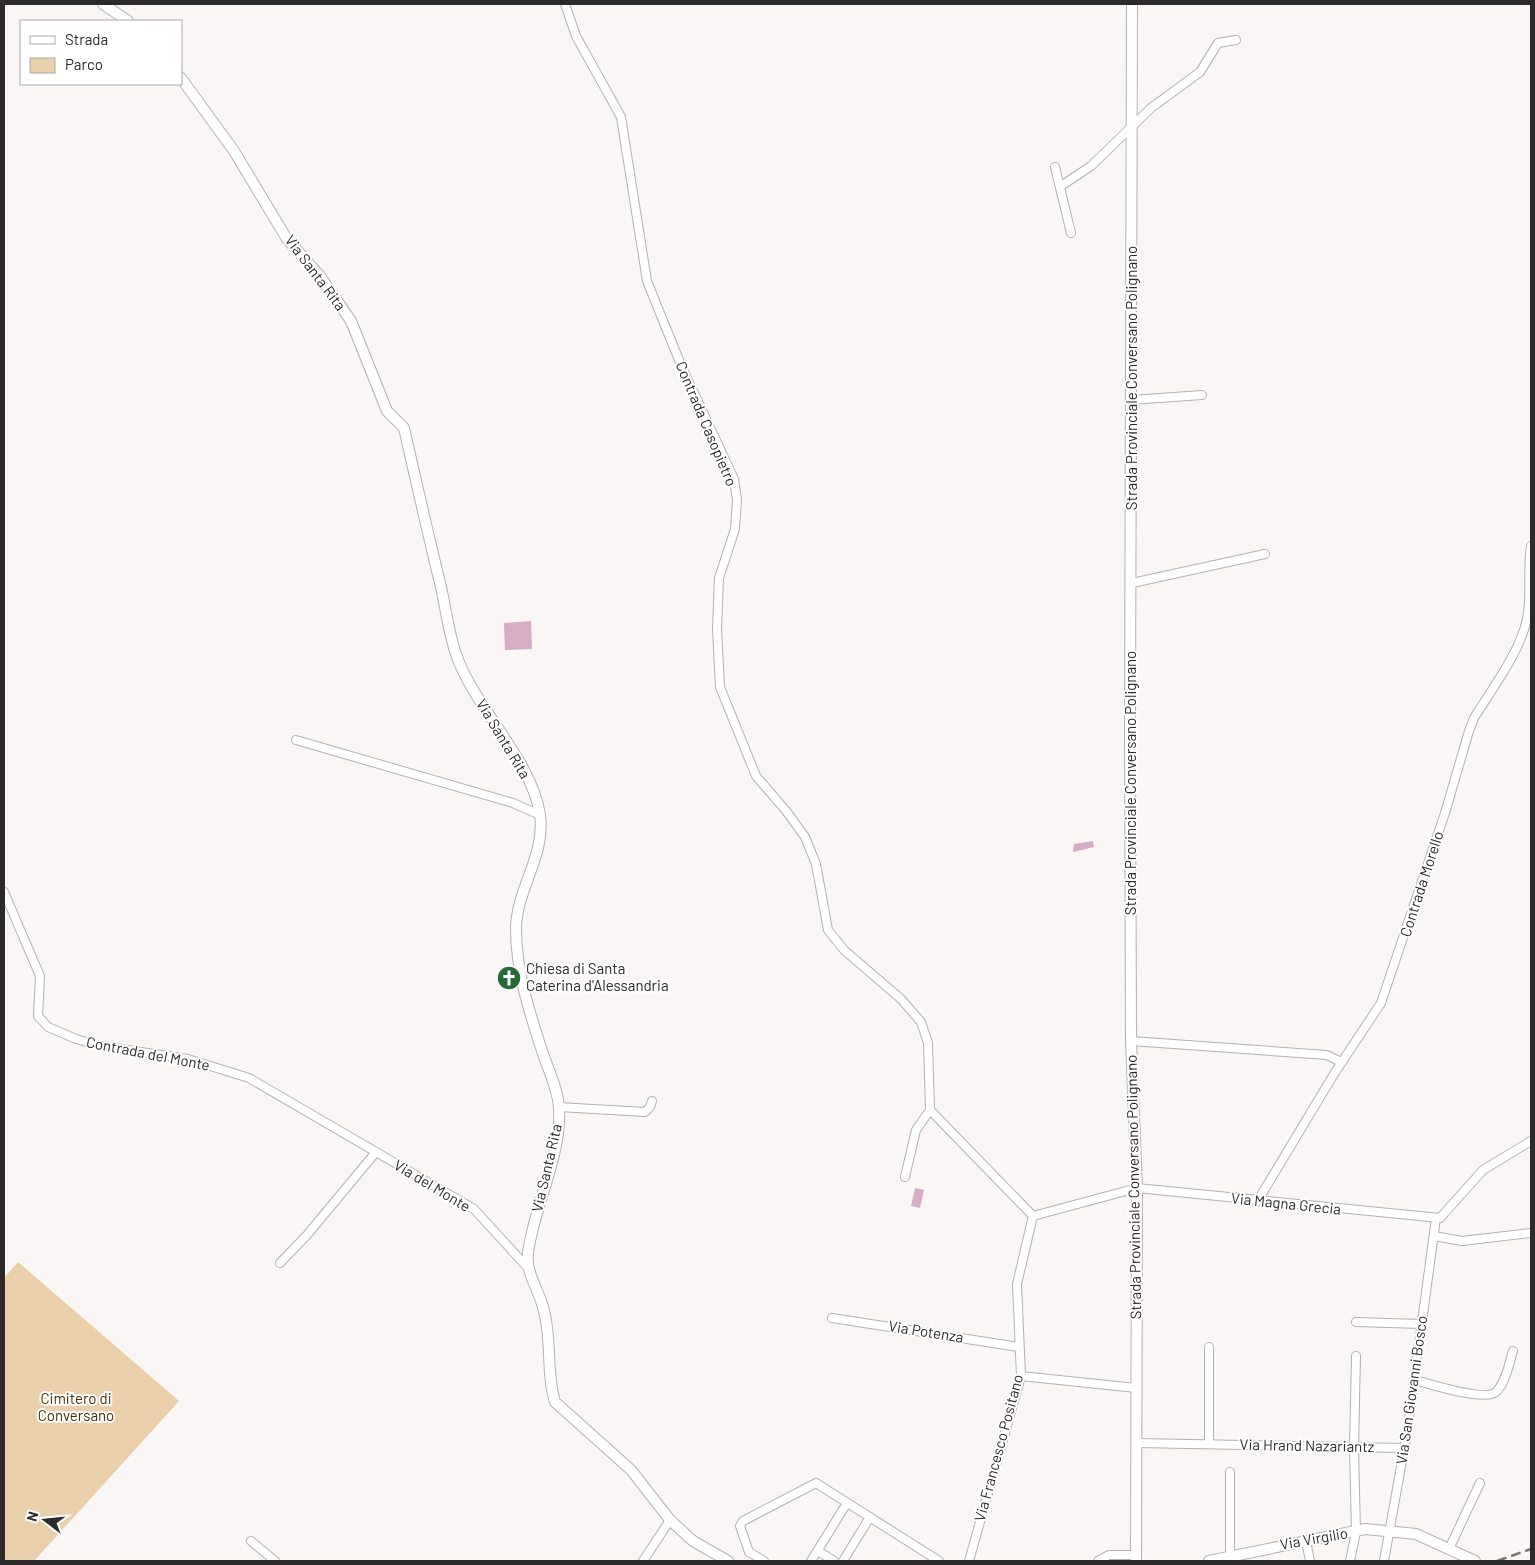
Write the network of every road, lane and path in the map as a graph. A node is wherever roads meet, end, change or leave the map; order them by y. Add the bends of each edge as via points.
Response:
1 (103, 4) edge
2 (565, 4) edge
3 (1132, 4) edge
4 (127, 20) edge
5 (1236, 40) dead end
6 (182, 79) edge
7 (1132, 127) junction
8 (1055, 167) dead end
9 (1060, 186) junction
10 (1071, 232) dead end
11 (1202, 395) dead end
12 (1131, 400) junction
13 (1531, 546) edge
14 (1266, 554) dead end
15 (1132, 583) junction
16 (296, 740) dead end
17 (540, 814) junction
18 (4, 892) edge
19 (1132, 1041) junction
20 (1342, 1062) junction
21 (652, 1101) dead end
22 (559, 1108) junction
23 (930, 1110) junction
24 (1531, 1142) edge
25 (376, 1152) junction
26 (905, 1178) dead end
27 (1137, 1188) junction
28 (1257, 1202) junction
29 (1033, 1216) junction
30 (1436, 1218) junction
31 (1531, 1233) edge
32 (1434, 1236) junction
33 (280, 1263) dead end
34 (526, 1267) junction
35 (832, 1318) dead end
36 (1356, 1322) dead end
37 (1421, 1324) junction
38 (1020, 1347) junction
39 (1209, 1347) dead end
40 (1513, 1351) dead end
41 (1356, 1356) dead end
42 (1021, 1376) junction
43 (1414, 1380) junction
44 (1136, 1388) junction
45 (1136, 1443) junction
46 (1209, 1443) junction
47 (1354, 1447) junction
48 (1404, 1448) junction
49 (1230, 1472) dead end
50 (1480, 1483) dead end
51 (847, 1503) junction
52 (870, 1517) junction
53 (670, 1520) junction
54 (1356, 1532) junction
55 (1391, 1532) junction
56 (251, 1541) dead end
57 (1306, 1541) junction
58 (1449, 1549) junction
59 (818, 1550) junction
60 (1230, 1556) junction
61 (1136, 1558) edge
62 (275, 1561) edge
63 (642, 1561) edge
64 (728, 1561) edge
65 (764, 1561) edge
66 (811, 1561) edge
67 (834, 1561) edge
68 (843, 1561) edge
69 (939, 1561) edge
70 (969, 1561) edge
71 (1098, 1561) edge
72 (1209, 1561) edge
73 (1310, 1561) edge
74 (1350, 1561) edge
75 (1384, 1561) edge
76 (1475, 1561) edge

1 - 4 street
2 - 23 street, Contrada Casopietro via 576,36 621,117 647,281 680,365 734,479 737,500 735,528 719,578 720,687 756,776 805,837 816,864 828,930 844,950 921,1022 928,1043
3 - 7 street, Strada Provinciale Conversano Polignano
5 - 7 street via 1218,43 1200,72 1172,91
6 - 17 street, Via Santa Rita via 234,151 287,238 320,276 351,321 387,411 404,428 456,656 476,696 522,767
7 - 9 street via 1091,166
7 - 12 street, Strada Provinciale Conversano Polignano
8 - 9 street
9 - 10 street
11 - 12 street
12 - 15 street, Strada Provinciale Conversano Polignano
13 - 20 street, Contrada Morello via 1527,619 1520,640 1469,731 1381,1003
14 - 15 street
15 - 19 street, Strada Provinciale Conversano Polignano
16 - 17 street via 513,803
17 - 22 street, Via Santa Rita via 540,841 517,911 518,953 522,978
18 - 25 street, Contrada del Monte via 40,976 38,1016 48,1027 89,1043 188,1059 241,1076
19 - 20 street via 1327,1055
19 - 27 street, Strada Provinciale Conversano Polignano
20 - 28 street, Contrada Morello
21 - 22 street via 645,1112
22 - 34 street, Via Santa Rita via 556,1143 535,1219
23 - 26 street via 916,1130
23 - 29 street
24 - 30 street via 1483,1170 1447,1212
25 - 33 street via 308,1235
25 - 34 street, Via del Monte via 474,1210
27 - 28 street, Via Magna Grecia
27 - 29 street
27 - 44 street, Strada Provinciale Conversano Polignano
28 - 30 street, Via Magna Grecia
29 - 38 street, Via Francesco Positano via 1017,1284
30 - 32 street, Via San Giovanni Bosco
31 - 32 street via 1462,1241
32 - 37 street, Via San Giovanni Bosco
34 - 53 street via 544,1310 555,1402 631,1470
35 - 38 street, Via Potenza
36 - 37 street
37 - 43 street, Via San Giovanni Bosco
38 - 42 street, Via Francesco Positano
39 - 46 street
40 - 43 street via 1496,1394 1474,1395
41 - 47 street
42 - 44 street
42 - 70 street, Via Francesco Positano
43 - 48 street, Via San Giovanni Bosco
44 - 45 street, Strada Provinciale Conversano Polignano
45 - 46 street, Via Hrand Nazariantz
45 - 61 street, Strada Provinciale Conversano Polignano
46 - 47 street, Via Hrand Nazariantz
47 - 48 street, Via Hrand Nazariantz
47 - 54 street
48 - 55 street, Via San Giovanni Bosco
49 - 60 street
50 - 58 street
51 - 52 street
51 - 59 street
51 - 65 street via 816,1483 743,1521 740,1526 749,1552
52 - 68 street
52 - 69 street
53 - 63 street
53 - 64 street via 693,1541
54 - 55 street, Via Virgilio via 1365,1529
54 - 57 street, Via Virgilio
54 - 74 street
55 - 58 street, Via Virgilio via 1416,1534
55 - 75 street, Via San Giovanni Bosco
56 - 62 street
57 - 60 street, Via Virgilio
57 - 73 street
58 - 76 street, Via Virgilio
59 - 66 street
59 - 67 street
60 - 72 street, Via Virgilio
61 - 71 street via 1109,1555

